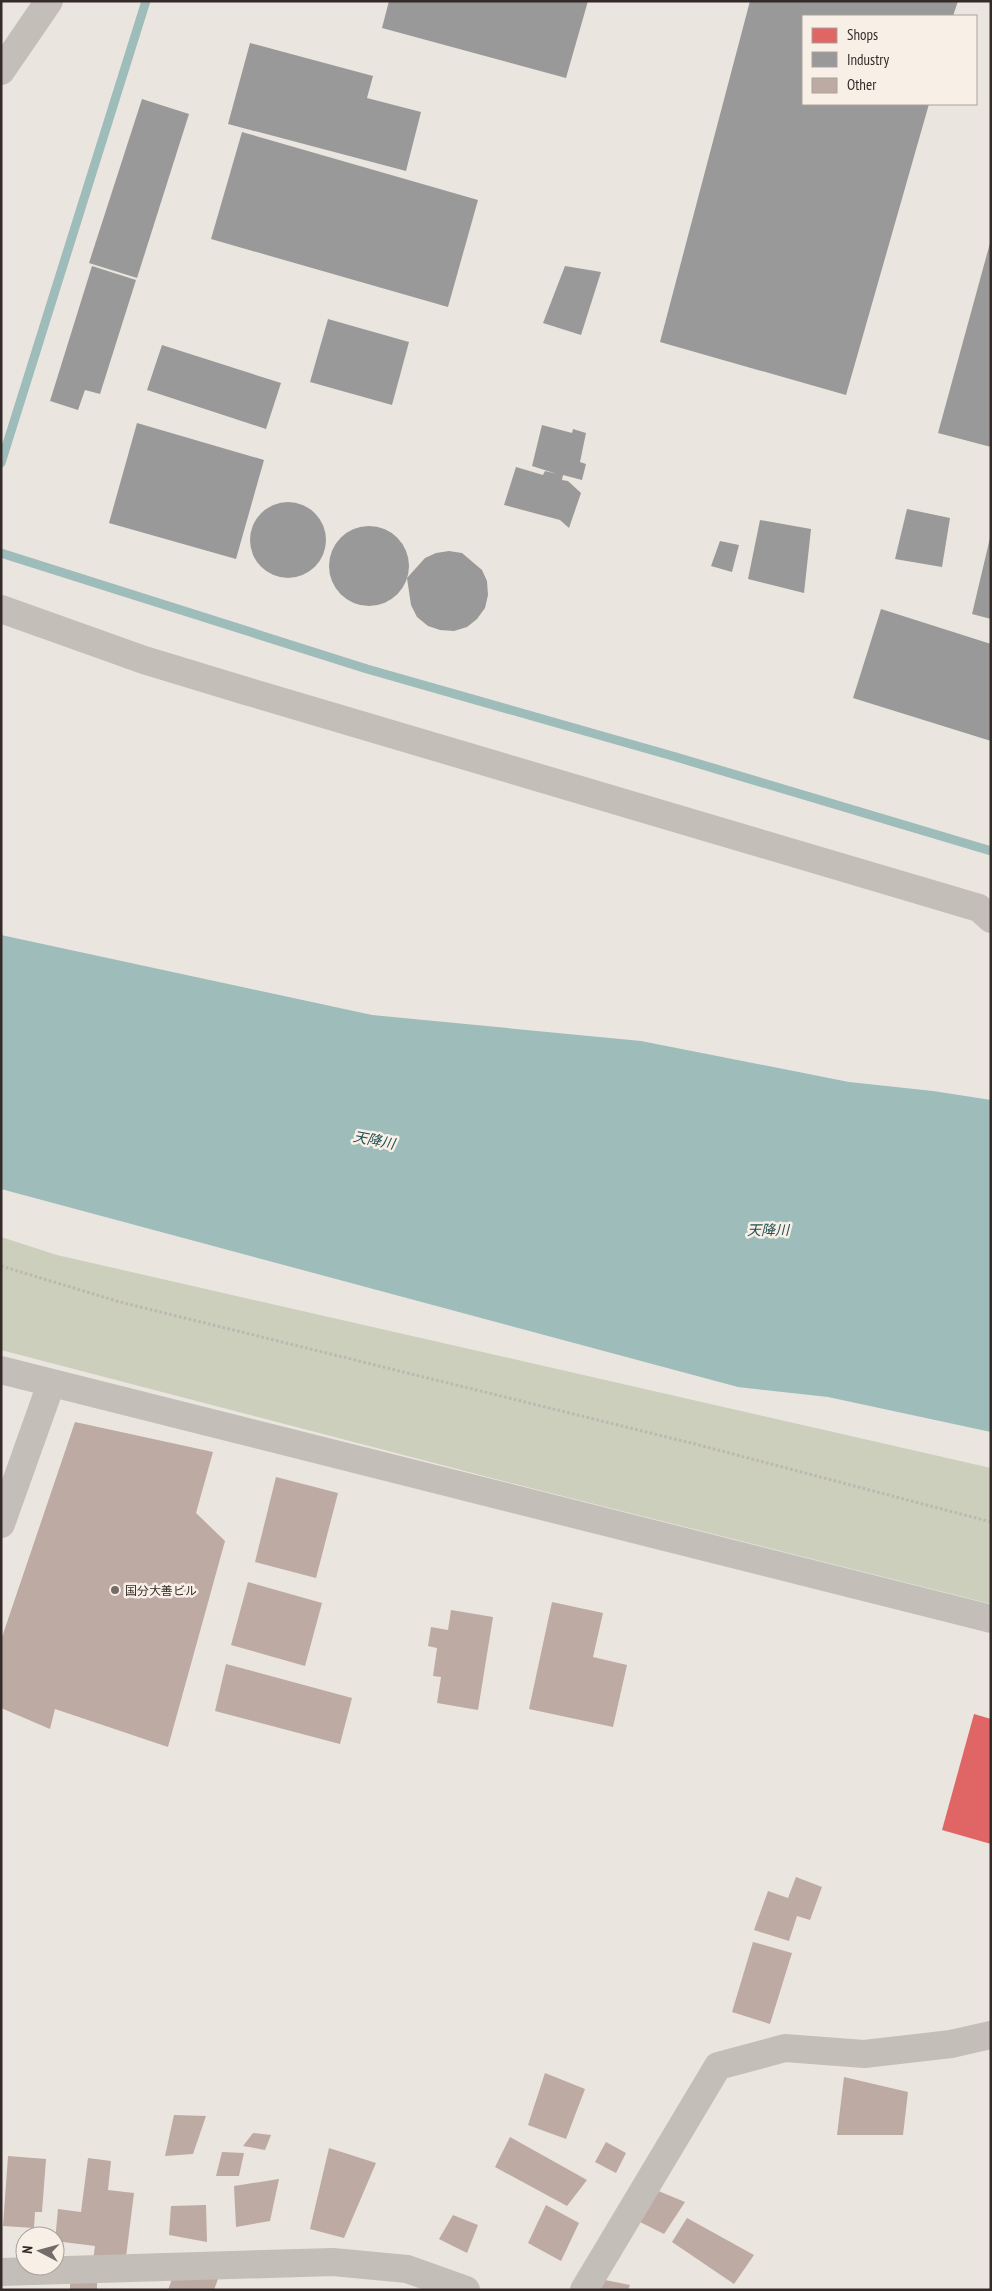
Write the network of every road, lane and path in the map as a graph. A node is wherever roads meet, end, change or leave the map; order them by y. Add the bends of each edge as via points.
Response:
1 (49, 1) edge
2 (1, 71) edge
3 (1, 609) edge
4 (985, 914) edge
5 (1, 1266) edge
6 (1, 1370) edge
7 (51, 1384) junction
8 (991, 1522) edge
9 (1, 1524) edge
10 (991, 1619) edge
11 (991, 2035) edge
12 (1, 2272) edge
13 (466, 2290) edge
14 (584, 2290) edge

1 - 2 street
3 - 4 street via 227,686
5 - 8 path via 120,1302 695,1444
6 - 7 street
7 - 9 street
7 - 10 street
11 - 14 street via 951,2044 864,2054 785,2048 718,2066
12 - 13 street via 333,2262 407,2269

